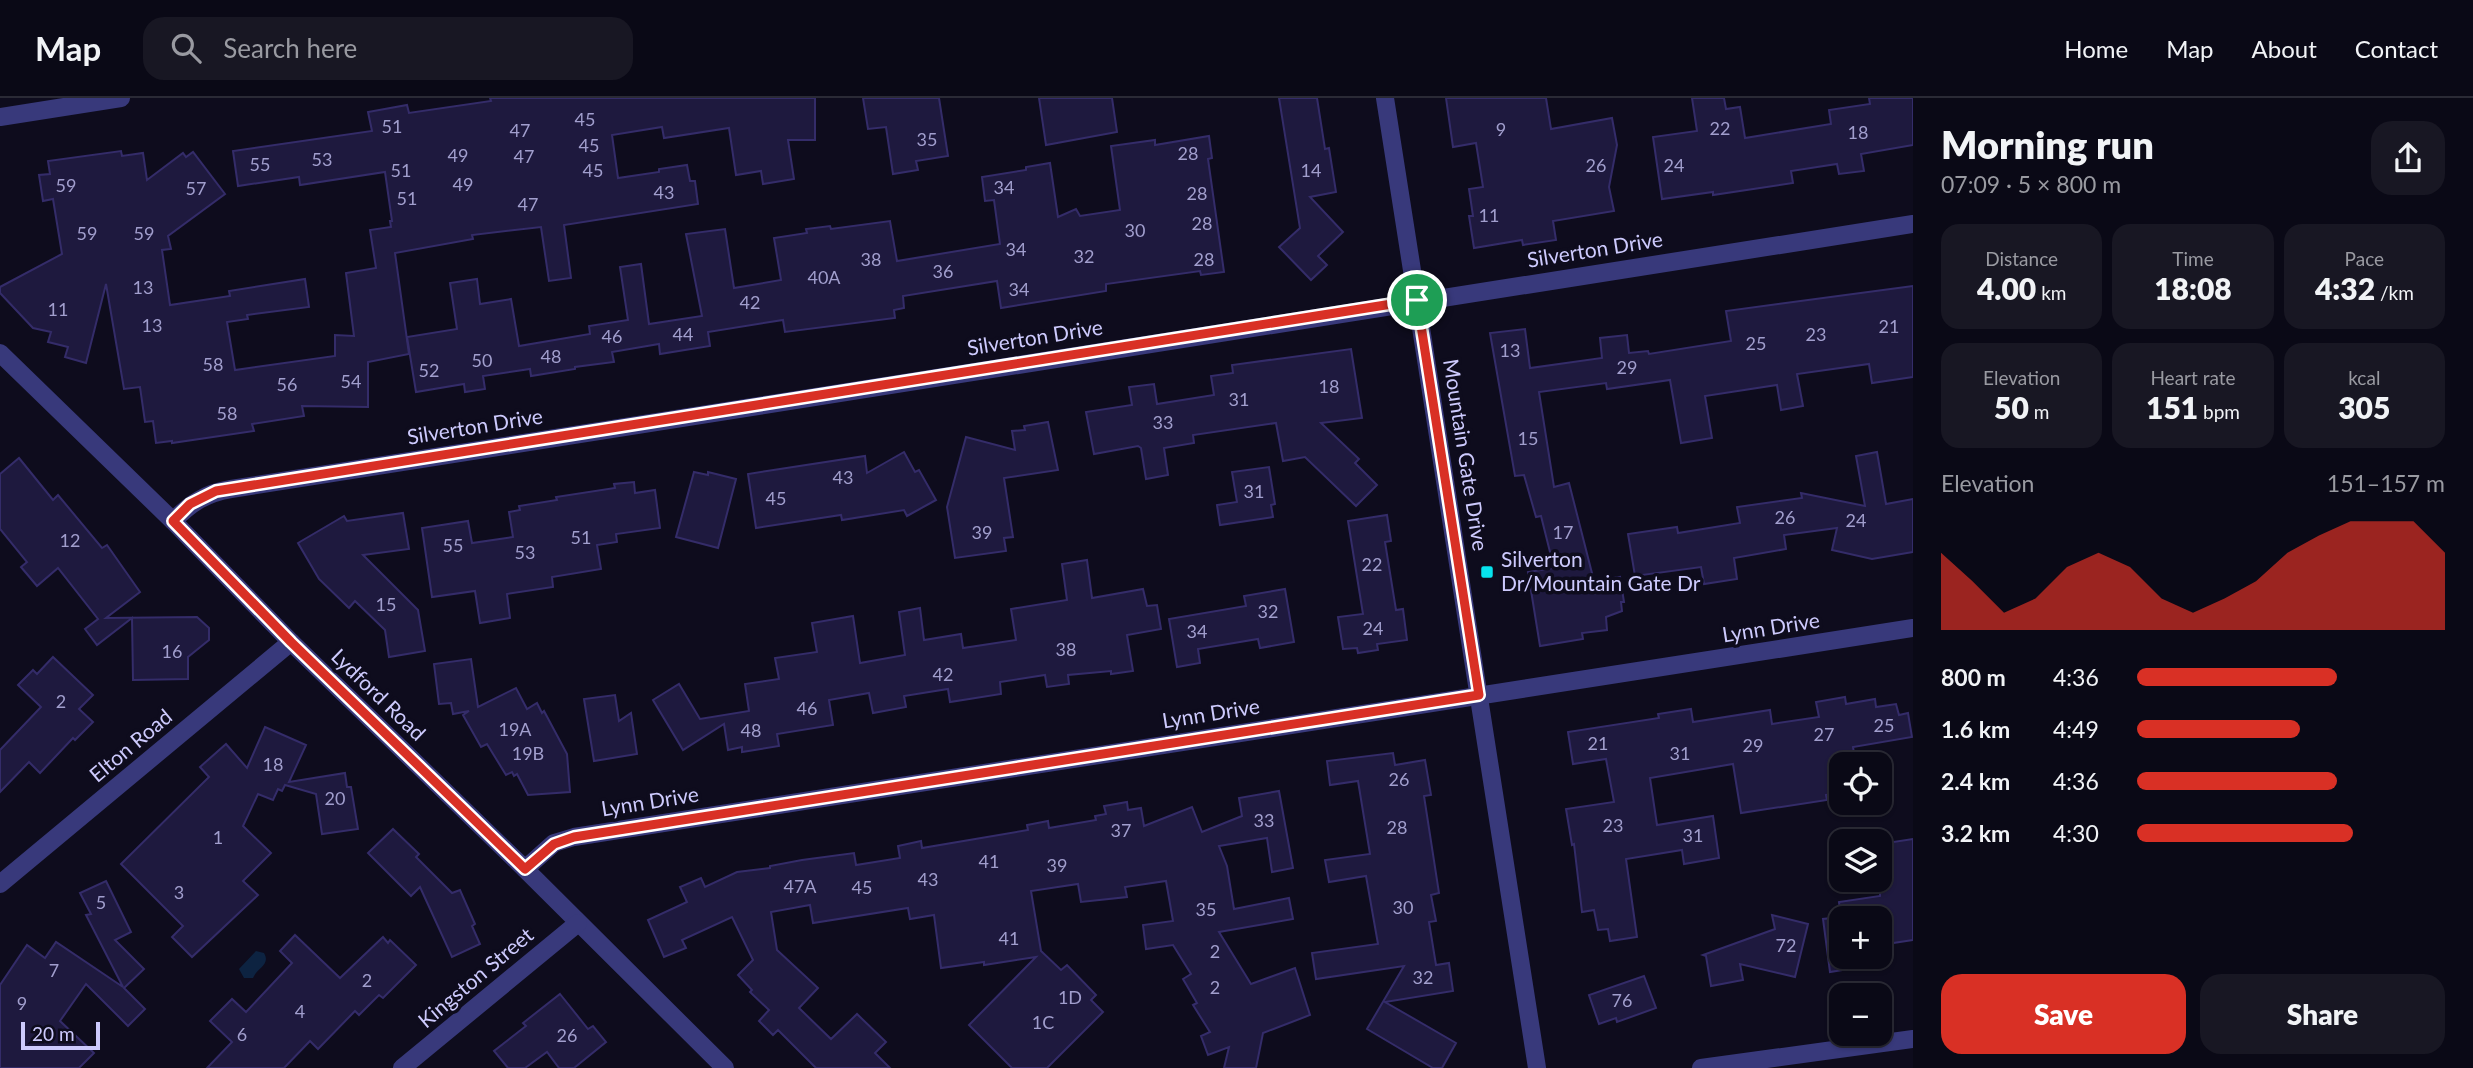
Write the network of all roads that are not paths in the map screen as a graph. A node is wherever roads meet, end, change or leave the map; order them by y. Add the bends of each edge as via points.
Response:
1 (121, 98) edge
2 (1385, 98) edge
3 (0, 117) edge
4 (1913, 223) edge
5 (1417, 300) junction
6 (2, 360) edge
7 (173, 521) junction
8 (1913, 628) edge
9 (291, 642) junction
10 (1479, 695) junction
11 (525, 869) junction
12 (0, 884) edge
13 (578, 923) junction
14 (1913, 1039) edge
15 (402, 1068) edge
16 (725, 1068) edge
17 (1537, 1068) edge
18 (1701, 1068) edge

1 - 3 street
2 - 5 street, Mountain Gate Drive
4 - 5 street, Silverton Drive
5 - 7 street, Silverton Drive via 216,491 190,504
5 - 10 street, Mountain Gate Drive
6 - 7 street, Lydford Road
7 - 9 street, Lydford Road
8 - 10 street, Lynn Drive
9 - 11 street, Lydford Road
9 - 12 street, Elton Road
10 - 11 street, Lynn Drive via 574,837 554,844
10 - 17 street, Mountain Gate Drive
11 - 13 street, Lydford Road
13 - 15 street, Kingston Street
13 - 16 street, Lydford Road
14 - 18 street

